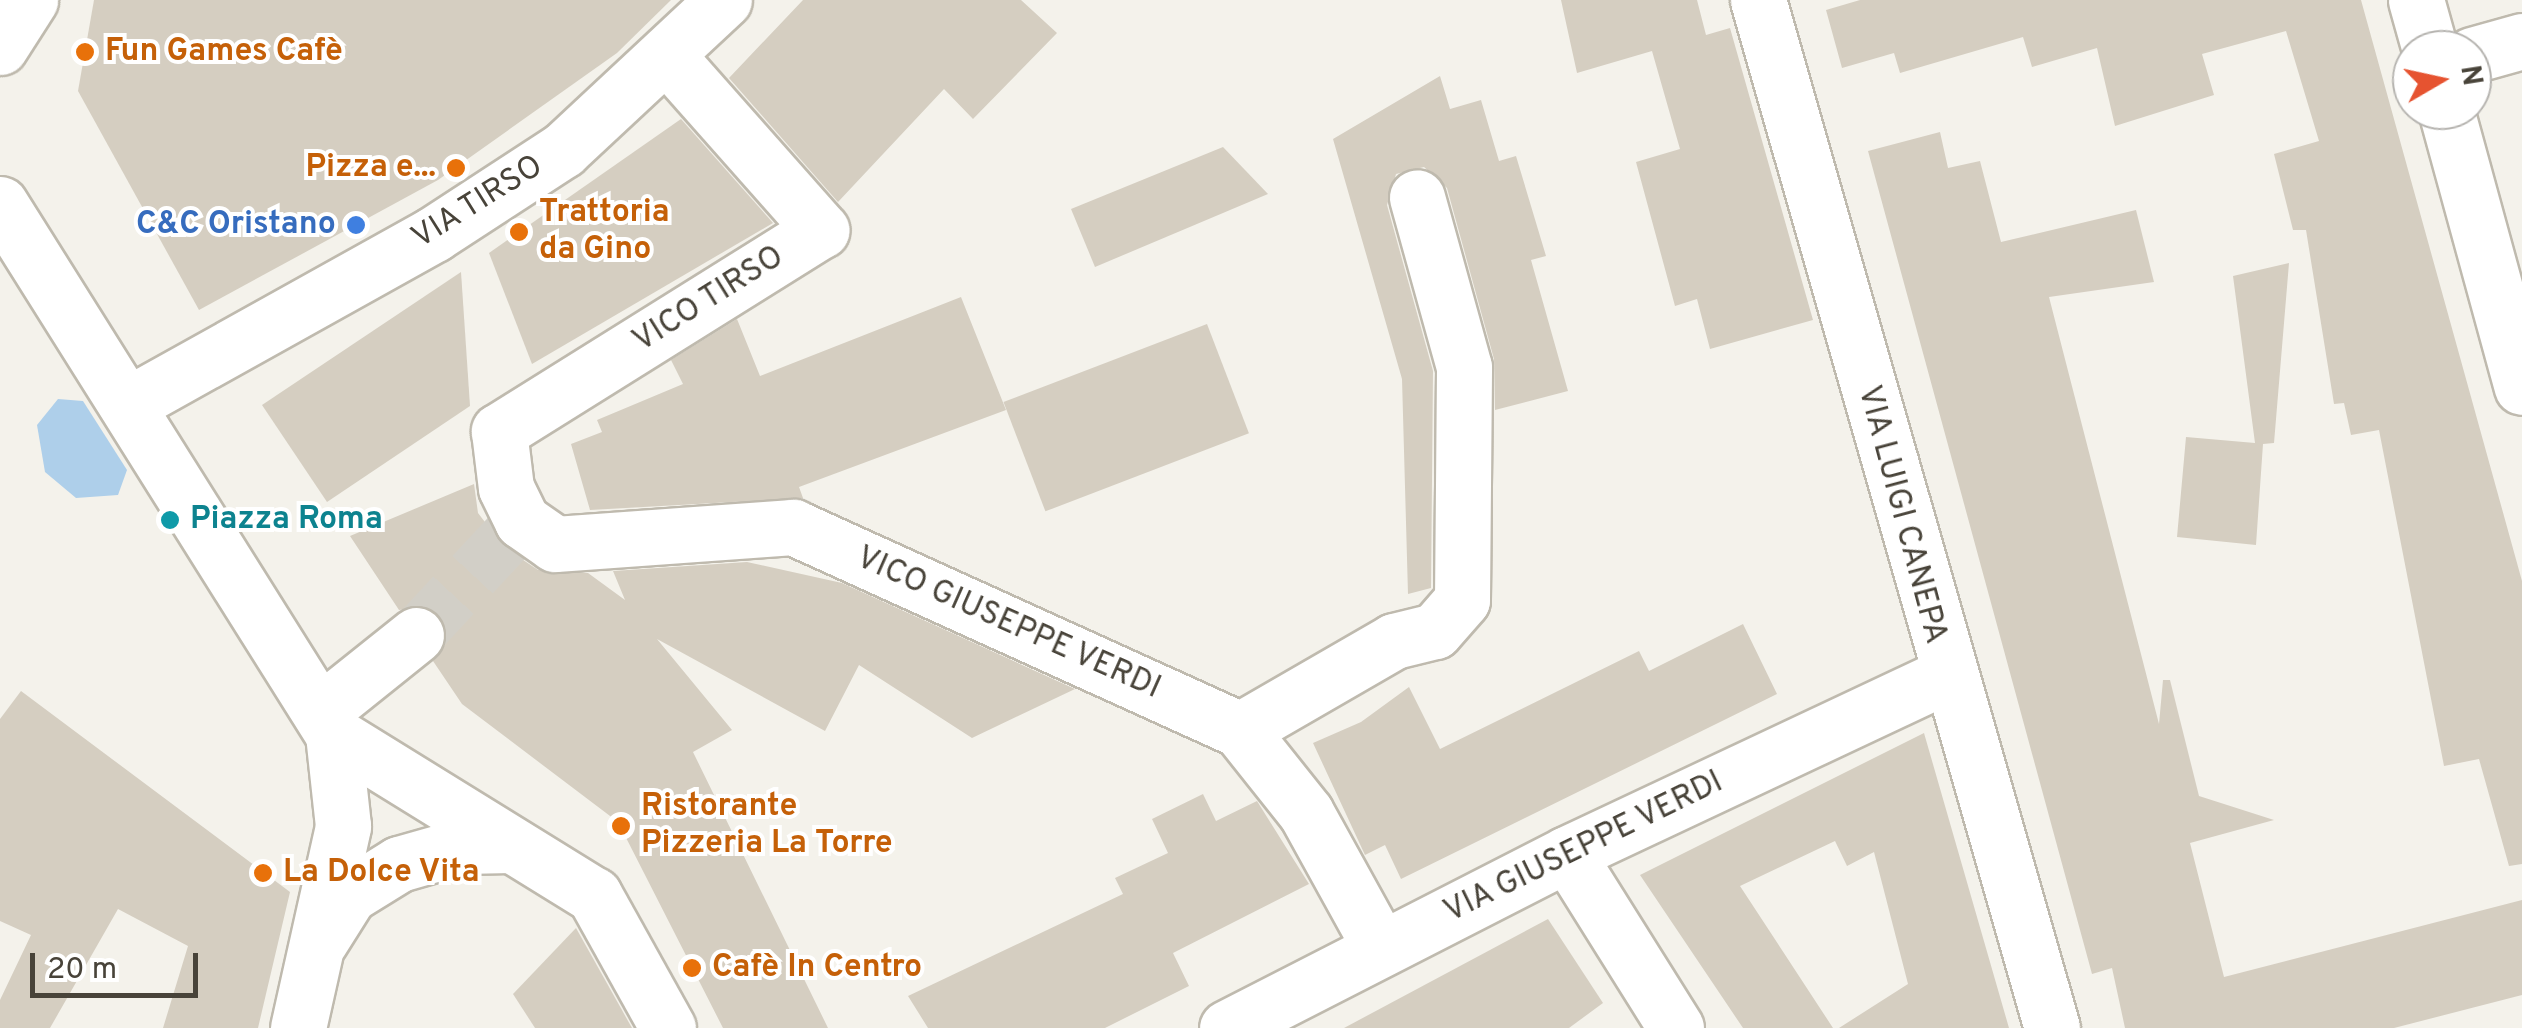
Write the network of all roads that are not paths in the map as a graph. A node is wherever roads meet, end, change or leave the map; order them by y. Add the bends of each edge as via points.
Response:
1 (724, 0) edge
2 (1758, 0) edge
3 (2416, 0) edge
4 (2424, 30) edge
5 (2522, 41) edge
6 (2492, 49) edge
7 (669, 58) junction
8 (2451, 130) edge
9 (1417, 197) dead end
10 (0, 204) edge
11 (2522, 387) edge
12 (127, 405) junction
13 (515, 528) joint
14 (416, 636) tunnel mouth
15 (1945, 676) junction
16 (326, 723) junction
17 (1240, 730) junction
18 (511, 845) junction
19 (1566, 854) junction
20 (316, 948) junction
21 (1382, 949) junction
22 (298, 1028) edge
23 (668, 1028) edge
24 (1227, 1028) edge
25 (1676, 1028) edge
26 (2052, 1028) edge

1 - 7 street, VIA TIRSO
2 - 15 street, VIA LUIGI CANEPA
3 - 4 street
5 - 6 street
7 - 12 street, VIA TIRSO via 562,150 434,234
7 - 13 street, VICO TIRSO via 821,230 500,430
8 - 11 street
9 - 17 street via 1464,367 1462,600 1435,631 1394,641
10 - 12 street
12 - 16 street
13 - 17 street, VICO GIUSEPPE VERDI via 555,544 794,527
14 - 16 street
15 - 19 street, VIA GIUSEPPE VERDI
15 - 26 street, VIA LUIGI CANEPA
16 - 18 street
16 - 20 street via 343,826
17 - 21 street, VICO GIUSEPPE VERDI via 1306,813
18 - 20 street via 483,842 399,864 350,894
18 - 23 street via 594,895
19 - 21 street, VIA GIUSEPPE VERDI
19 - 25 street
20 - 22 street
21 - 24 street, VIA GIUSEPPE VERDI

